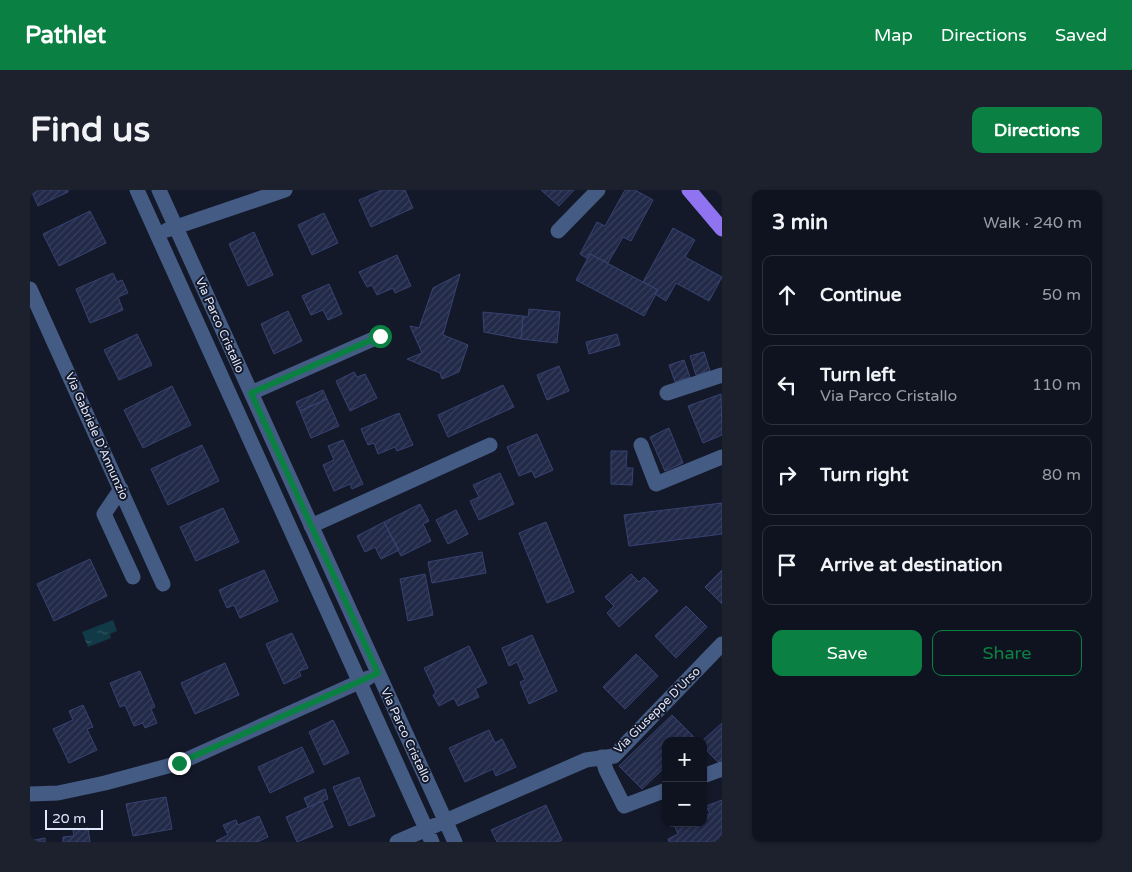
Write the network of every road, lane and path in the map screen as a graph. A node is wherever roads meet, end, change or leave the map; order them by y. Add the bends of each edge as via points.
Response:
1 (137, 190) edge
2 (159, 190) edge
3 (285, 190) edge
4 (598, 190) edge
5 (689, 190) edge
6 (176, 227) junction
7 (722, 229) edge
8 (558, 231) dead end
9 (156, 233) junction
10 (30, 289) edge
11 (380, 336) dead end
12 (722, 375) edge
13 (251, 393) junction
14 (667, 393) dead end
15 (490, 445) dead end
16 (641, 445) dead end
17 (722, 457) edge
18 (121, 489) junction
19 (311, 526) junction
20 (133, 577) dead end
21 (163, 584) dead end
22 (722, 644) edge
23 (378, 673) junction
24 (360, 682) junction
25 (602, 757) junction
26 (722, 769) edge
27 (707, 775) edge
28 (662, 792) edge
29 (30, 794) edge
30 (446, 820) junction
31 (429, 835) edge
32 (397, 842) edge
33 (455, 842) edge

1 - 9 street, Via Parco Cristallo
2 - 6 street, Via Parco Cristallo
3 - 6 street
4 - 8 street
5 - 7 main road
6 - 9 street
6 - 13 street, Via Parco Cristallo
9 - 24 street, Via Parco Cristallo
10 - 18 street, Via Gabriele D'Annunzio
11 - 13 street
12 - 14 street
13 - 19 street, Via Parco Cristallo
15 - 19 street
16 - 17 street via 656,484
18 - 20 street via 104,514
18 - 21 street, Via Gabriele D'Annunzio
19 - 23 street, Via Parco Cristallo
22 - 25 street, Via Giuseppe D'Urso via 614,756
23 - 24 street
23 - 30 street, Via Parco Cristallo
24 - 29 street via 179,763 58,793
24 - 31 street, Via Parco Cristallo
25 - 28 street via 624,806
25 - 30 street, Via Giuseppe D'Urso via 586,760
26 - 27 street
30 - 31 street, Via Giuseppe D'Urso
30 - 33 street, Via Parco Cristallo
31 - 32 street, Via Giuseppe D'Urso

